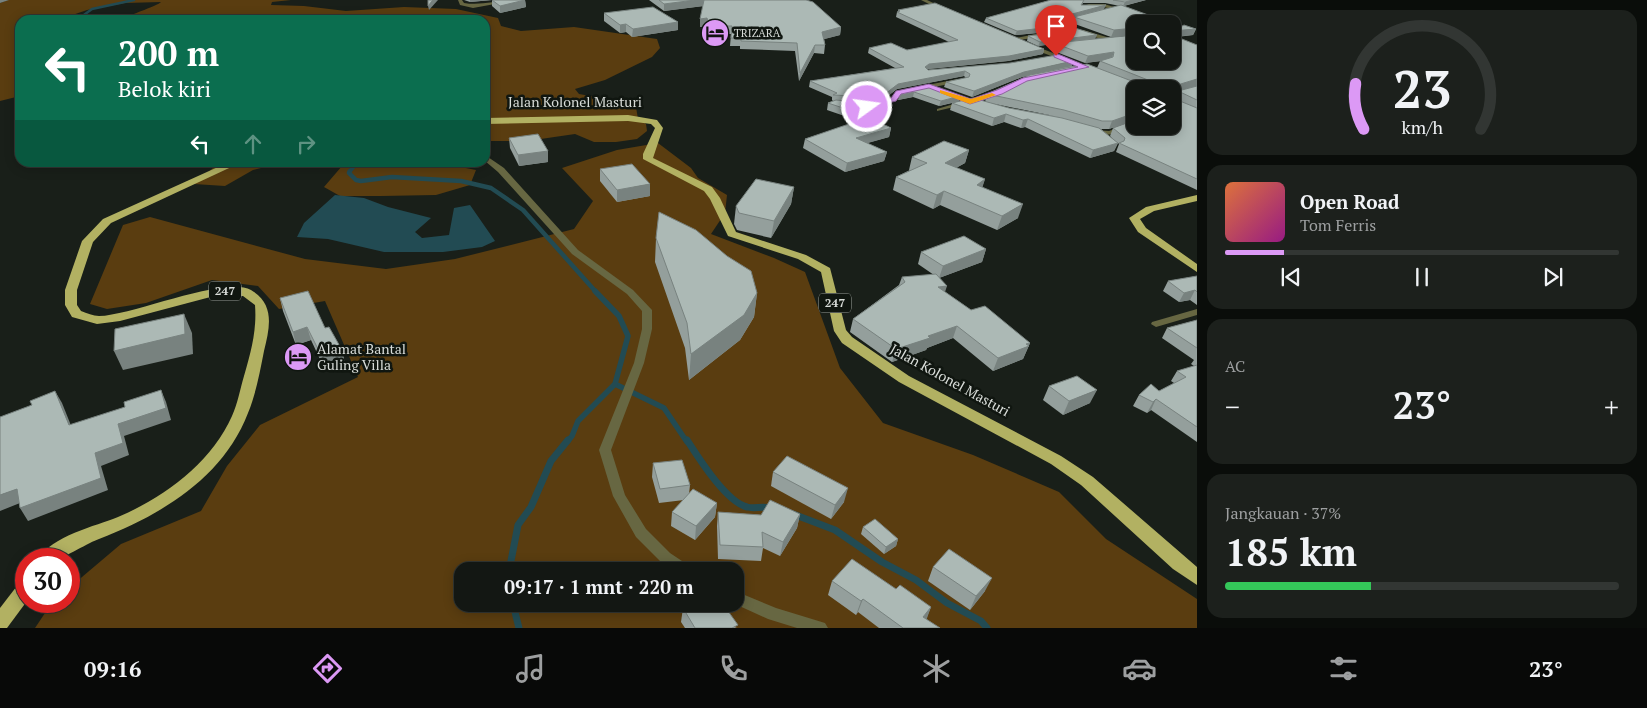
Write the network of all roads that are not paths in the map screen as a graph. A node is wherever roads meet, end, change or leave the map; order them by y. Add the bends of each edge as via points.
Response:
1 (460, 0) edge
2 (515, 0) edge
3 (923, 0) edge
4 (1118, 0) edge
5 (1104, 5) junction
6 (1082, 7) edge
7 (1118, 8) junction
8 (949, 11) edge
9 (1099, 13) edge
10 (1136, 15) edge
11 (1089, 16) edge
12 (1048, 34) edge
13 (1006, 36) edge
14 (1014, 39) junction
15 (1117, 39) edge
16 (1108, 40) junction
17 (1091, 42) edge
18 (1055, 47) edge
19 (1037, 49) junction
20 (1056, 56) junction
21 (1037, 59) edge
22 (1100, 64) edge
23 (1085, 67) junction
24 (1068, 71) edge
25 (1094, 71) edge
26 (964, 80) edge
27 (929, 86) junction
28 (1005, 89) edge
29 (1197, 89) edge
30 (1181, 93) edge
31 (970, 102) junction
32 (852, 106) edge
33 (989, 106) edge
34 (939, 110) dead end
35 (490, 121) edge
36 (1126, 127) edge
37 (1088, 130) edge
38 (1099, 133) junction
39 (1110, 143) edge
40 (490, 161) edge
41 (227, 167) edge
42 (1197, 198) edge
43 (1197, 269) edge
44 (1197, 312) edge
45 (1156, 324) dead end
46 (64, 548) edge
47 (672, 562) edge
48 (1197, 577) edge
49 (744, 601) edge
50 (15, 603) edge
51 (0, 624) edge
52 (820, 628) edge

1 - 2 street via 462,4 473,6
3 - 8 street
4 - 5 street
5 - 6 street
5 - 7 street
7 - 9 street
7 - 10 street
11 - 16 street via 1060,23
12 - 14 street
13 - 14 street
14 - 19 street
15 - 16 street
16 - 17 street
18 - 19 street
19 - 20 street
20 - 21 street
20 - 23 street
22 - 23 street
23 - 24 street
23 - 25 street
26 - 27 street
27 - 31 street
27 - 32 street via 899,92 894,99 875,106
28 - 31 street
29 - 30 street
31 - 33 street
31 - 34 street
35 - 48 main road, Jalan Kolonel Masturi / 247 via 628,118 654,122 659,128 648,159 708,189 732,234 802,257 826,270 840,331 847,340 904,379 1064,465 1087,481
36 - 38 street via 1110,133
37 - 38 street
38 - 39 street
40 - 47 street via 576,252 630,292 647,310 647,329 639,363 605,450 619,496 642,534
41 - 46 main road, 247 via 107,221 88,241 71,290 71,305 76,314 97,320 120,317 202,294 246,292 261,304 263,317 259,348 240,416 217,456 176,493 125,521 80,537
42 - 43 main road via 1150,209 1134,218 1142,230
44 - 45 street
49 - 52 street via 773,614
50 - 51 main road

